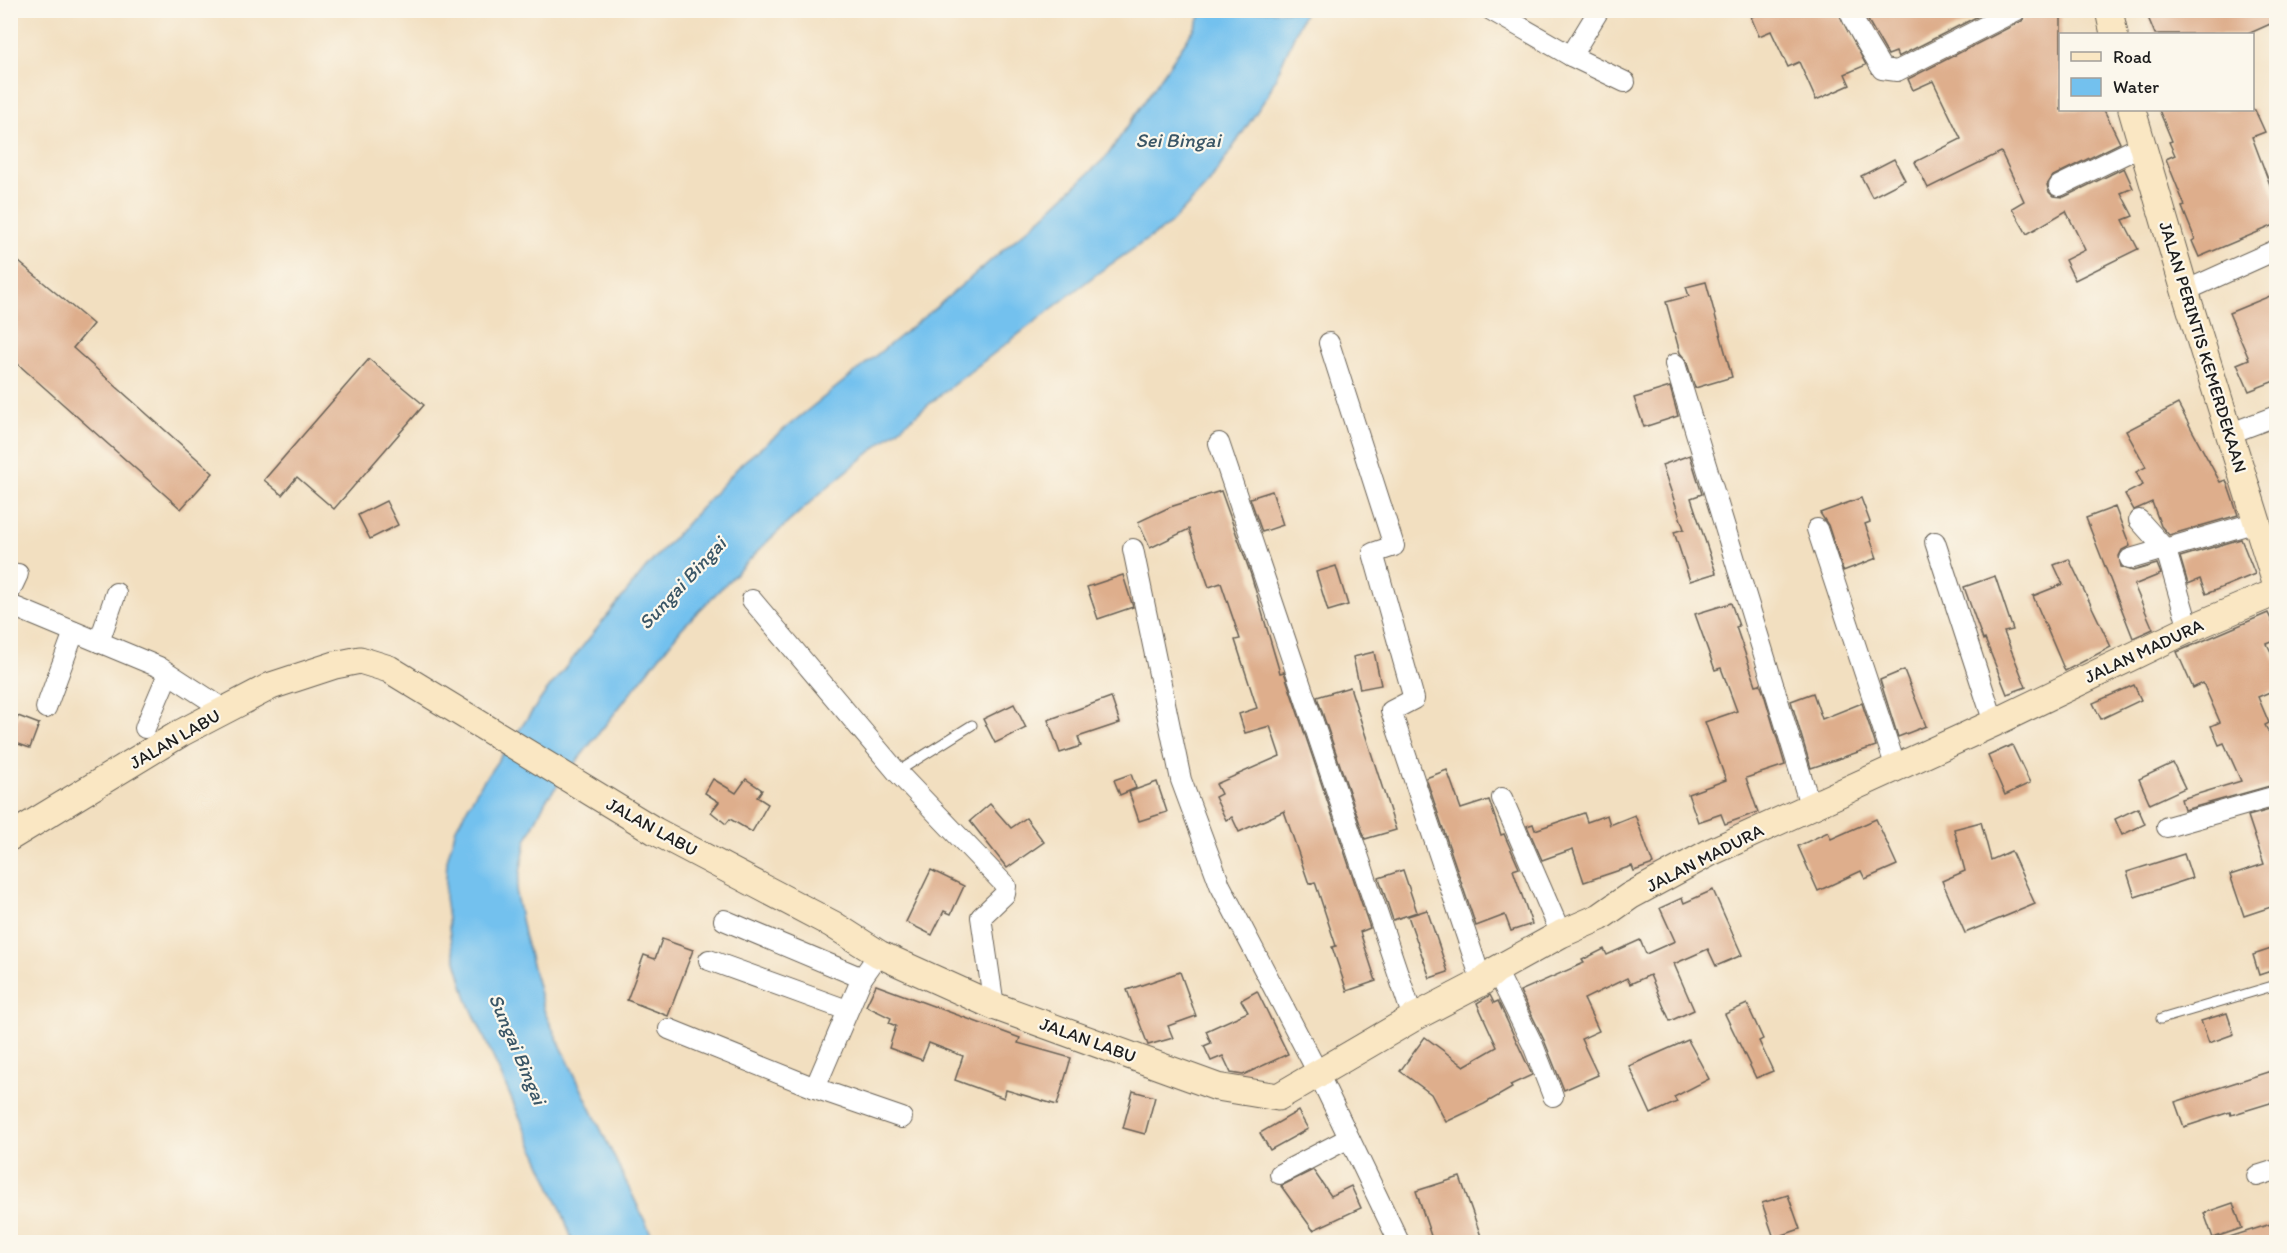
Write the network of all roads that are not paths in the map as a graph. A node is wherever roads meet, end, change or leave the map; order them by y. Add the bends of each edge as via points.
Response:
1 (1491, 10) edge
2 (1599, 10) edge
3 (1849, 10) edge
4 (2018, 10) edge
5 (2109, 10) edge
6 (2114, 33) edge
7 (1571, 56) junction
8 (1624, 82) dead end
9 (2132, 111) edge
10 (2141, 146) junction
11 (2059, 186) dead end
12 (2277, 250) edge
13 (2185, 291) junction
14 (1329, 343) dead end
15 (1675, 364) dead end
16 (2277, 416) edge
17 (2231, 433) junction
18 (1219, 443) dead end
19 (2139, 520) dead end
20 (2256, 522) junction
21 (1817, 529) dead end
22 (1935, 542) dead end
23 (1133, 549) dead end
24 (2166, 550) junction
25 (2130, 559) dead end
26 (2277, 584) edge
27 (2277, 592) edge
28 (116, 593) dead end
29 (752, 600) dead end
30 (10, 605) edge
31 (2189, 628) junction
32 (74, 632) junction
33 (99, 642) junction
34 (168, 674) junction
35 (46, 708) dead end
36 (225, 710) junction
37 (1994, 723) junction
38 (972, 725) dead end
39 (145, 728) dead end
40 (1896, 768) junction
41 (897, 772) junction
42 (2277, 796) edge
43 (1502, 798) dead end
44 (1810, 805) junction
45 (2167, 827) dead end
46 (10, 837) edge
47 (724, 920) dead end
48 (1561, 934) junction
49 (879, 954) junction
50 (709, 960) dead end
51 (1489, 976) junction
52 (861, 978) junction
53 (2277, 985) edge
54 (994, 1006) junction
55 (847, 1010) junction
56 (1413, 1018) junction
57 (2161, 1019) dead end
58 (669, 1029) dead end
59 (1318, 1073) junction
60 (815, 1088) junction
61 (1553, 1096) dead end
62 (902, 1118) dead end
63 (1349, 1138) junction
64 (2277, 1170) edge
65 (1280, 1174) dead end
66 (2257, 1176) dead end
67 (1399, 1242) edge

1 - 7 street
2 - 7 street
3 - 4 street via 1882,69 1897,71
5 - 6 street
7 - 8 street
9 - 10 street, JALAN PERINTIS KEMERDEKAAN
10 - 11 street
10 - 13 street, JALAN PERINTIS KEMERDEKAAN
12 - 13 street
13 - 17 street, JALAN PERINTIS KEMERDEKAAN
14 - 51 street via 1394,546 1373,553 1414,699 1391,711
15 - 44 street
16 - 17 street
17 - 20 street, JALAN PERINTIS KEMERDEKAAN
18 - 56 street
19 - 24 street
20 - 24 street
20 - 26 street, JALAN PERINTIS KEMERDEKAAN
21 - 40 street
22 - 37 street
23 - 59 street via 1181,780 1231,910
24 - 25 street
24 - 31 street
27 - 31 street, JALAN MADURA
28 - 33 street
29 - 41 street
30 - 32 street
31 - 37 street, JALAN MADURA
32 - 33 street
32 - 35 street
33 - 34 street
34 - 36 street
34 - 39 street
36 - 46 street, JALAN LABU
36 - 49 street, JALAN LABU via 291,679 335,665 360,660 389,669 656,831 832,924
37 - 40 street, JALAN MADURA
38 - 41 lane
40 - 44 street, JALAN MADURA
41 - 54 street via 1006,886 1005,894 981,917
42 - 45 street
43 - 48 street
44 - 48 street, JALAN MADURA via 1711,852 1600,917
47 - 52 street
48 - 51 street, JALAN MADURA
49 - 52 street
49 - 54 street, JALAN LABU
50 - 55 street
51 - 56 street, JALAN MADURA
51 - 61 street via 1533,1045
52 - 55 street
53 - 57 lane
54 - 59 street, JALAN LABU via 1217,1087 1278,1097
55 - 60 street
56 - 59 street, JALAN MADURA
58 - 60 street
59 - 63 street
60 - 62 street
63 - 65 street
63 - 67 street
64 - 66 street

